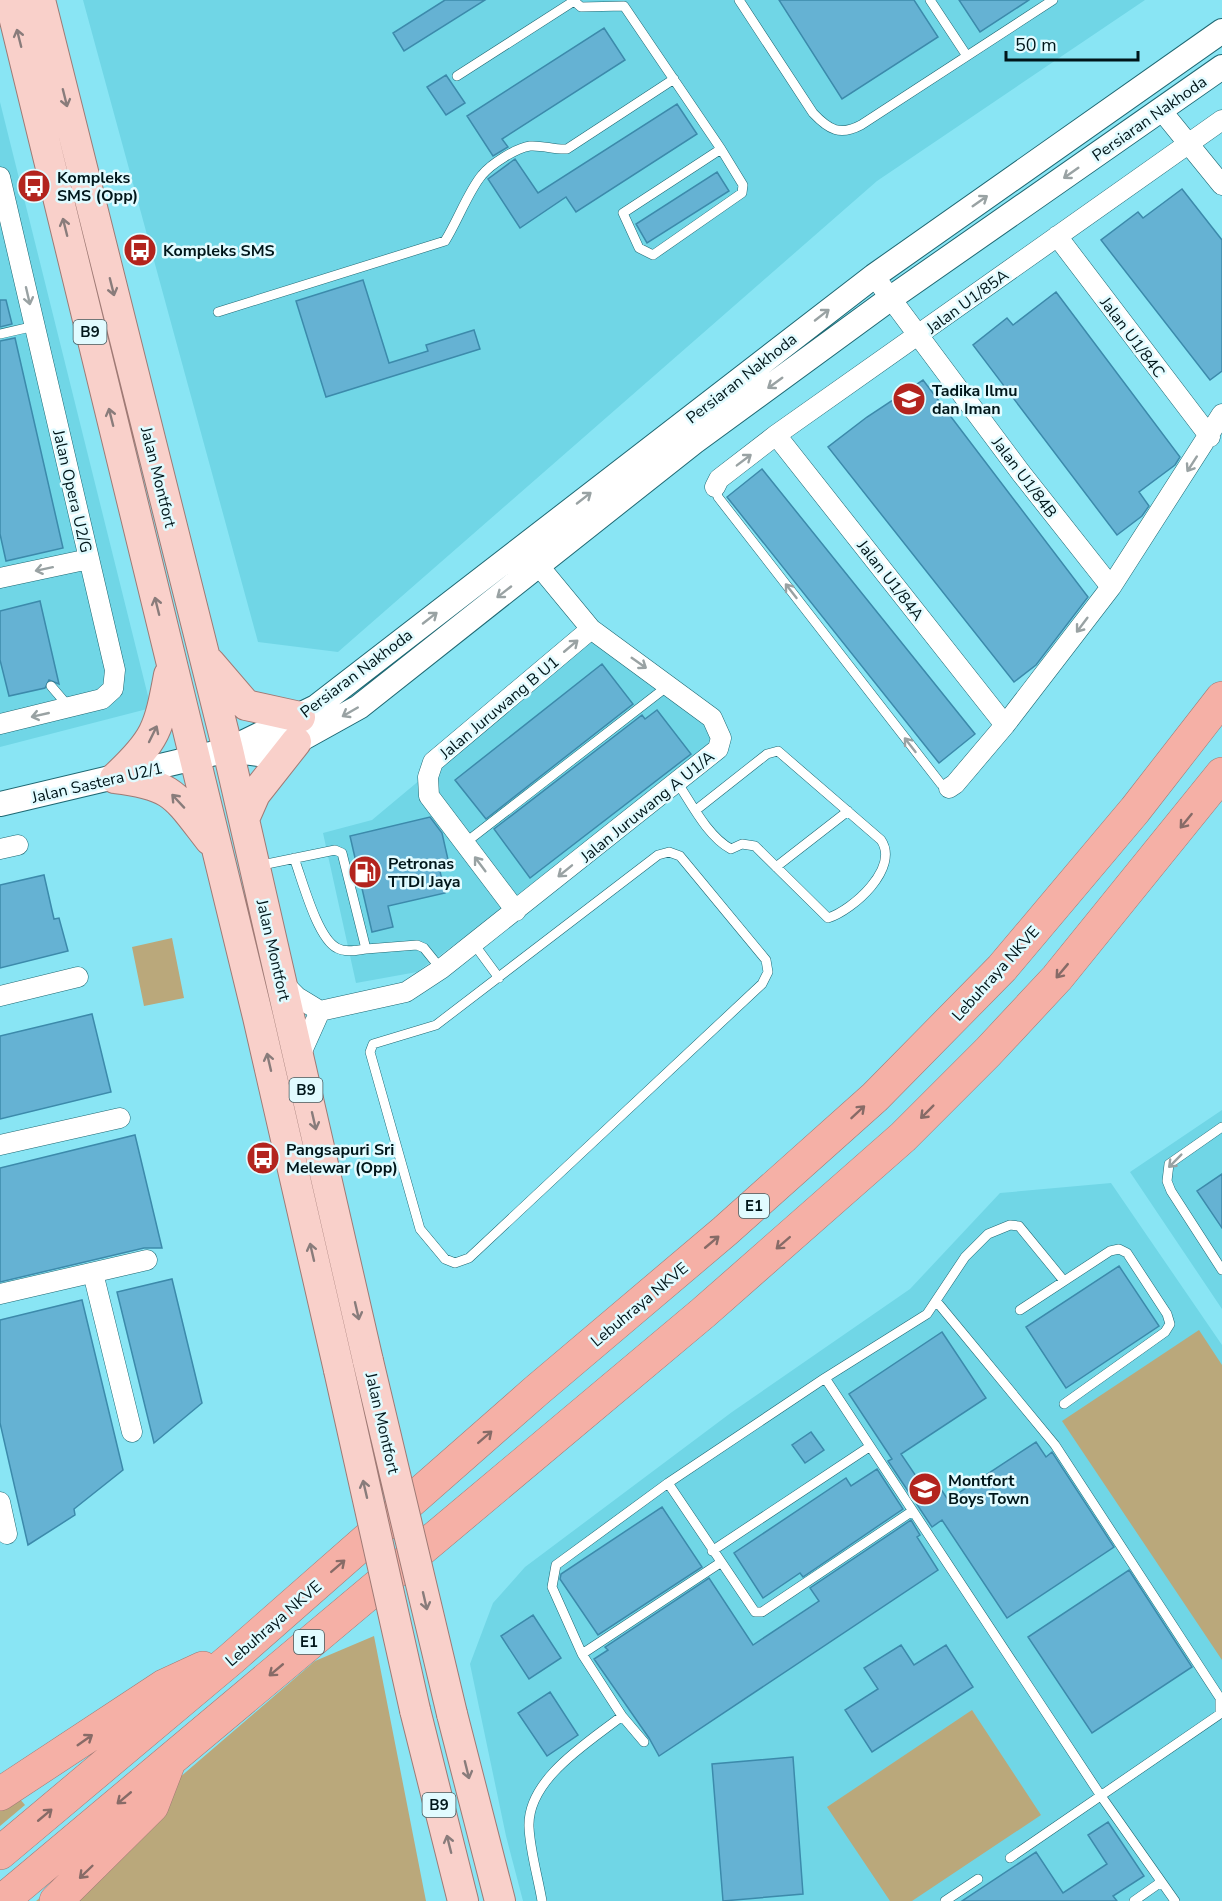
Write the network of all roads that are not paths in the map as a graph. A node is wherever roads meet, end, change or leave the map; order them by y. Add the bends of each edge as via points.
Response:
1 (9, 0) edge
2 (739, 0) edge
3 (930, 0) edge
4 (1053, 0) edge
5 (574, 1) edge
6 (47, 8) edge
7 (1222, 31) edge
8 (967, 56) junction
9 (1222, 67) edge
10 (458, 76) dead end
11 (674, 79) junction
12 (1161, 110) junction
13 (1222, 120) edge
14 (1188, 144) junction
15 (721, 150) junction
16 (0, 177) edge
17 (1222, 185) edge
18 (1057, 236) junction
19 (874, 276) junction
20 (891, 298) junction
21 (218, 312) dead end
22 (34, 326) junction
23 (0, 333) edge
24 (919, 336) junction
25 (1222, 414) edge
26 (776, 435) junction
27 (1210, 437) junction
28 (715, 487) joint
29 (522, 546) junction
30 (89, 559) junction
31 (538, 566) junction
32 (0, 578) edge
33 (1111, 587) junction
34 (591, 629) junction
35 (203, 653) junction
36 (171, 663) junction
37 (669, 684) junction
38 (51, 686) dead end
39 (1222, 698) edge
40 (70, 708) junction
41 (0, 724) edge
42 (1005, 725) junction
43 (298, 729) junction
44 (228, 750) junction
45 (194, 759) junction
46 (1222, 774) edge
47 (115, 778) junction
48 (677, 782) junction
49 (949, 788) joint
50 (0, 804) edge
51 (696, 810) junction
52 (848, 811) junction
53 (244, 819) junction
54 (465, 843) junction
55 (215, 847) junction
56 (294, 858) junction
57 (255, 866) junction
58 (776, 867) junction
59 (516, 911) junction
60 (474, 944) junction
61 (366, 948) junction
62 (441, 969) junction
63 (78, 977) dead end
64 (499, 978) junction
65 (282, 982) junction
66 (0, 996) edge
67 (320, 1011) junction
68 (299, 1058) junction
69 (120, 1118) dead end
70 (1222, 1127) edge
71 (0, 1145) edge
72 (147, 1260) dead end
73 (1222, 1270) edge
74 (93, 1273) junction
75 (1064, 1281) junction
76 (0, 1294) edge
77 (937, 1302) junction
78 (1020, 1310) dead end
79 (825, 1378) junction
80 (1064, 1404) dead end
81 (132, 1432) dead end
82 (869, 1448) junction
83 (668, 1483) junction
84 (0, 1502) edge
85 (911, 1512) junction
86 (8, 1534) dead end
87 (712, 1551) junction
88 (720, 1563) junction
89 (582, 1654) junction
90 (231, 1659) junction
91 (622, 1716) junction
92 (644, 1742) dead end
93 (169, 1760) junction
94 (0, 1794) edge
95 (1101, 1796) junction
96 (0, 1853) edge
97 (1010, 1858) dead end
98 (978, 1879) dead end
99 (1161, 1881) junction
100 (2, 1901) edge
101 (56, 1901) edge
102 (463, 1901) edge
103 (500, 1901) edge
104 (542, 1901) edge
105 (945, 1901) edge
106 (1134, 1901) edge
107 (1175, 1901) edge

36 -> 1 main road, Jalan Montfort / B9
2 - 8 lane via 813,113 826,127 840,132 861,125
3 - 8 lane
4 - 8 lane
5 - 10 lane
5 - 11 lane via 581,7 624,6
6 -> 35 main road, Jalan Montfort / B9
19 -> 7 street, Persiaran Nakhoda
9 - 12 street, Persiaran Nakhoda
11 - 15 lane
11 - 21 lane via 567,149 526,147 499,161 482,175 445,241
12 - 14 street
12 -> 20 street, Persiaran Nakhoda
13 - 14 street, Jalan U1/85A
14 - 17 street
14 - 18 street, Jalan U1/85A
15 - 15 lane via 743,185 742,193 653,255 639,248 623,213
16 -> 22 street, Jalan Opera U2/G
18 - 24 street, Jalan U1/85A
18 - 27 street, Jalan U1/84C
19 - 20 street, Jalan U1/84B
29 -> 19 street, Persiaran Nakhoda
20 - 24 street, Jalan U1/84B
20 -> 31 street, Persiaran Nakhoda via 694,442
22 - 23 lane
22 - 30 street, Jalan Opera U2/G
24 - 26 street, Jalan U1/85A
24 - 33 street, Jalan U1/84B
25 - 27 street
28 -> 26 street, Jalan U1/85A via 719,479
26 - 42 street, Jalan U1/84A
27 -> 33 street
49 -> 28 lane via 941,784 718,497
29 - 31 street, Jalan Juruwang A U1/A
43 -> 29 street, Persiaran Nakhoda via 316,707
30 -> 32 street
30 - 40 street, Jalan Opera U2/G via 115,670 113,689 102,699
31 - 34 street, Jalan Juruwang A U1/A
31 -> 43 street, Persiaran Nakhoda via 358,707
33 -> 42 street
34 -> 37 street, Jalan Juruwang A U1/A
54 -> 34 street, Jalan Juruwang B U1 via 429,796 428,777 433,762
35 - 43 main road via 246,705
35 - 44 main road, Jalan Montfort / B9
36 - 45 main road, Jalan Montfort / B9
47 -> 36 main road via 143,752 153,736
37 - 48 street, Jalan Juruwang A U1/A via 712,718 721,738 718,749
37 - 54 lane
38 - 40 lane
90 -> 39 highway, Lebuhraya NKVE / E1 via 725,1231 882,1089 1008,960 1135,810
40 -> 41 street, Jalan Opera U2/G
42 - 49 street
43 - 44 street, Persiaran Nakhoda
43 - 53 main road via 255,794
44 - 45 street, Persiaran Nakhoda
44 - 53 main road, Jalan Montfort / B9
45 - 47 street, Jalan Sastera U2/1
45 - 55 main road, Jalan Montfort / B9
46 -> 93 highway, E1 via 1057,978 903,1137 711,1306
47 - 50 street, Jalan Sastera U2/1
55 -> 47 main road via 176,797 149,782
48 - 51 lane
48 -> 59 street, Jalan Juruwang A U1/A
51 - 52 lane via 766,754 778,751
51 - 58 lane via 721,844 731,849 742,844 754,846
52 - 58 lane
52 - 58 lane via 881,840 887,852 883,869 871,887 837,915 828,918
53 - 57 main road, Jalan Montfort / B9
59 -> 54 street, Jalan Juruwang B U1
102 -> 55 main road, Jalan Montfort / B9, bridge via 415,1710 261,1028
56 - 57 lane
56 - 61 lane via 329,942 350,951
56 - 61 lane via 336,850 342,853
57 - 65 main road, Jalan Montfort / B9
59 - 60 street, Jalan Juruwang A U1/A
60 - 62 street, Jalan Juruwang A U1/A
60 - 64 lane
61 - 62 lane via 417,945
62 - 67 street, Jalan Juruwang A U1/A via 406,992
63 - 66 street
64 - 64 lane via 658,855 669,852 680,856 766,960 768,972 762,984 469,1258 455,1263 445,1259 420,1229 370,1052 374,1044 436,1025
65 - 67 street
65 - 68 main road, Jalan Montfort / B9
67 - 68 street
68 -> 103 main road, Jalan Montfort / B9, bridge via 452,1714
69 - 71 street
70 -> 73 lane via 1169,1164 1166,1172 1171,1191
72 - 74 street
74 - 76 street
74 - 81 street
75 - 77 lane via 1019,1226 1010,1225 988,1234 964,1257
75 - 78 lane
75 - 80 lane via 1119,1249 1127,1253 1170,1324 1165,1332
77 - 79 lane via 927,1314
77 - 95 lane via 1055,1445 1220,1698 1220,1714
79 - 82 lane
79 - 83 lane
82 - 85 lane
82 - 87 lane
83 - 87 lane
83 - 89 lane via 556,1565 552,1587
84 - 86 street
85 - 88 lane via 762,1612 749,1608
85 - 95 lane
87 - 88 lane
88 - 89 lane
89 - 91 lane
94 -> 90 highway via 164,1686 185,1674
96 -> 90 highway, Lebuhraya NKVE / E1
91 - 92 lane
91 - 104 lane via 562,1762 544,1783 533,1805 529,1826
93 -> 100 highway, E1
93 -> 101 highway via 152,1806
95 - 97 lane
95 - 99 lane
98 - 105 lane
99 - 106 lane
99 - 107 lane

